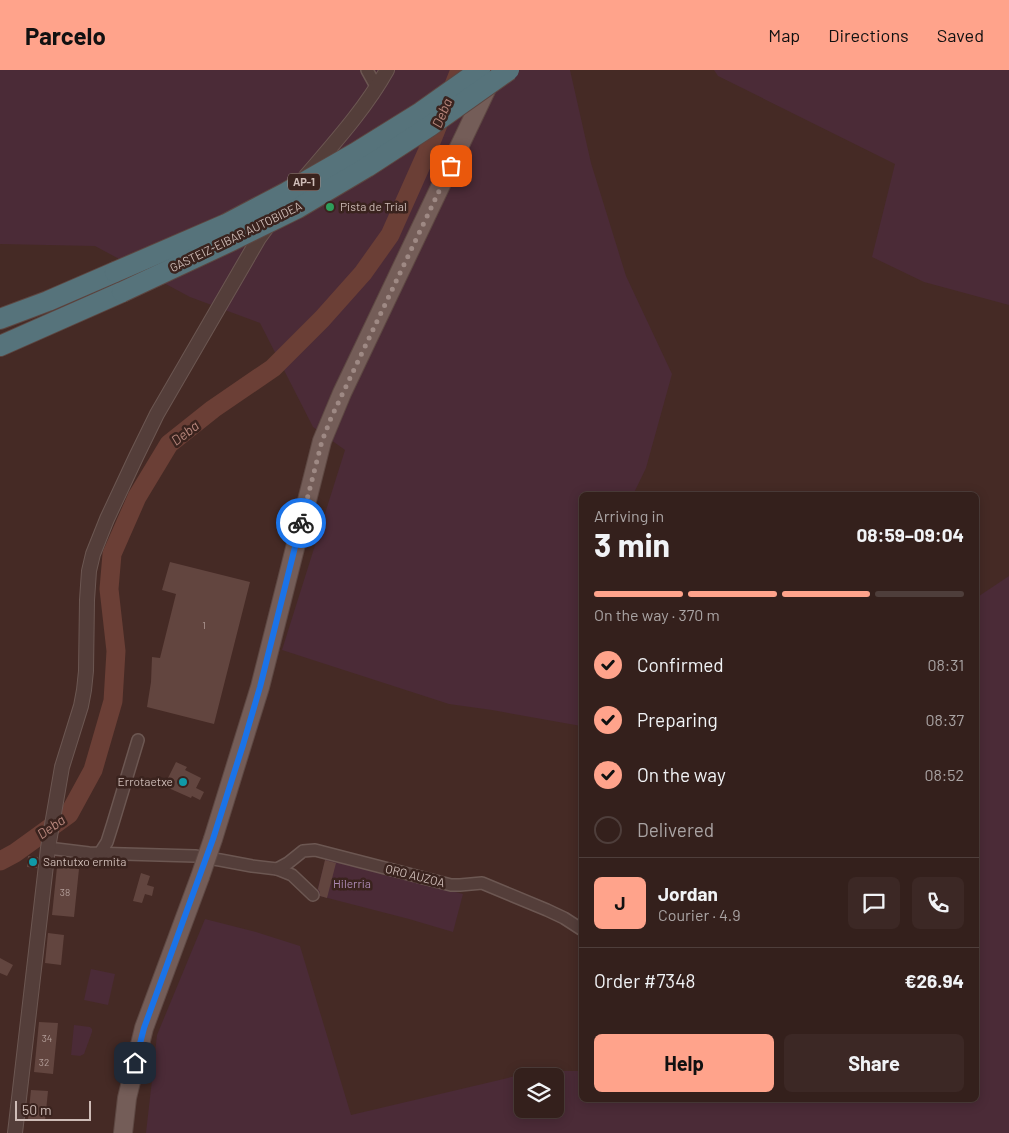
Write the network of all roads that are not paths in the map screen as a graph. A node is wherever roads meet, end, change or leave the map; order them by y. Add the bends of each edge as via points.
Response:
1 (367, 70) edge
2 (387, 70) edge
3 (480, 70) edge
4 (496, 70) edge
5 (509, 70) edge
6 (376, 88) junction
7 (0, 319) edge
8 (0, 346) edge
9 (138, 740) dead end
10 (49, 844) junction
11 (100, 853) junction
12 (277, 869) junction
13 (313, 895) dead end
14 (579, 928) edge
15 (15, 1133) edge
16 (123, 1133) edge

1 - 6 street
2 - 6 street
3 - 7 highway, GASTEIZ-EIBAR AUTOBIDEA / AP-1, bridge via 355,153 226,224
4 - 16 main road, bridge via 322,441 260,687 213,839 144,1028 127,1098
5 - 8 highway, GASTEIZ-EIBAR AUTOBIDEA / AP-1, bridge via 430,126 298,208
6 - 10 street via 285,201 260,238 157,414 107,519 89,571 84,690 62,767
9 - 11 street via 107,842
10 - 11 street
10 - 15 street
11 - 12 street via 194,856
12 - 13 street via 292,875
12 - 14 street, ORO AUZOA via 302,851 315,850 451,885 481,883 547,910

